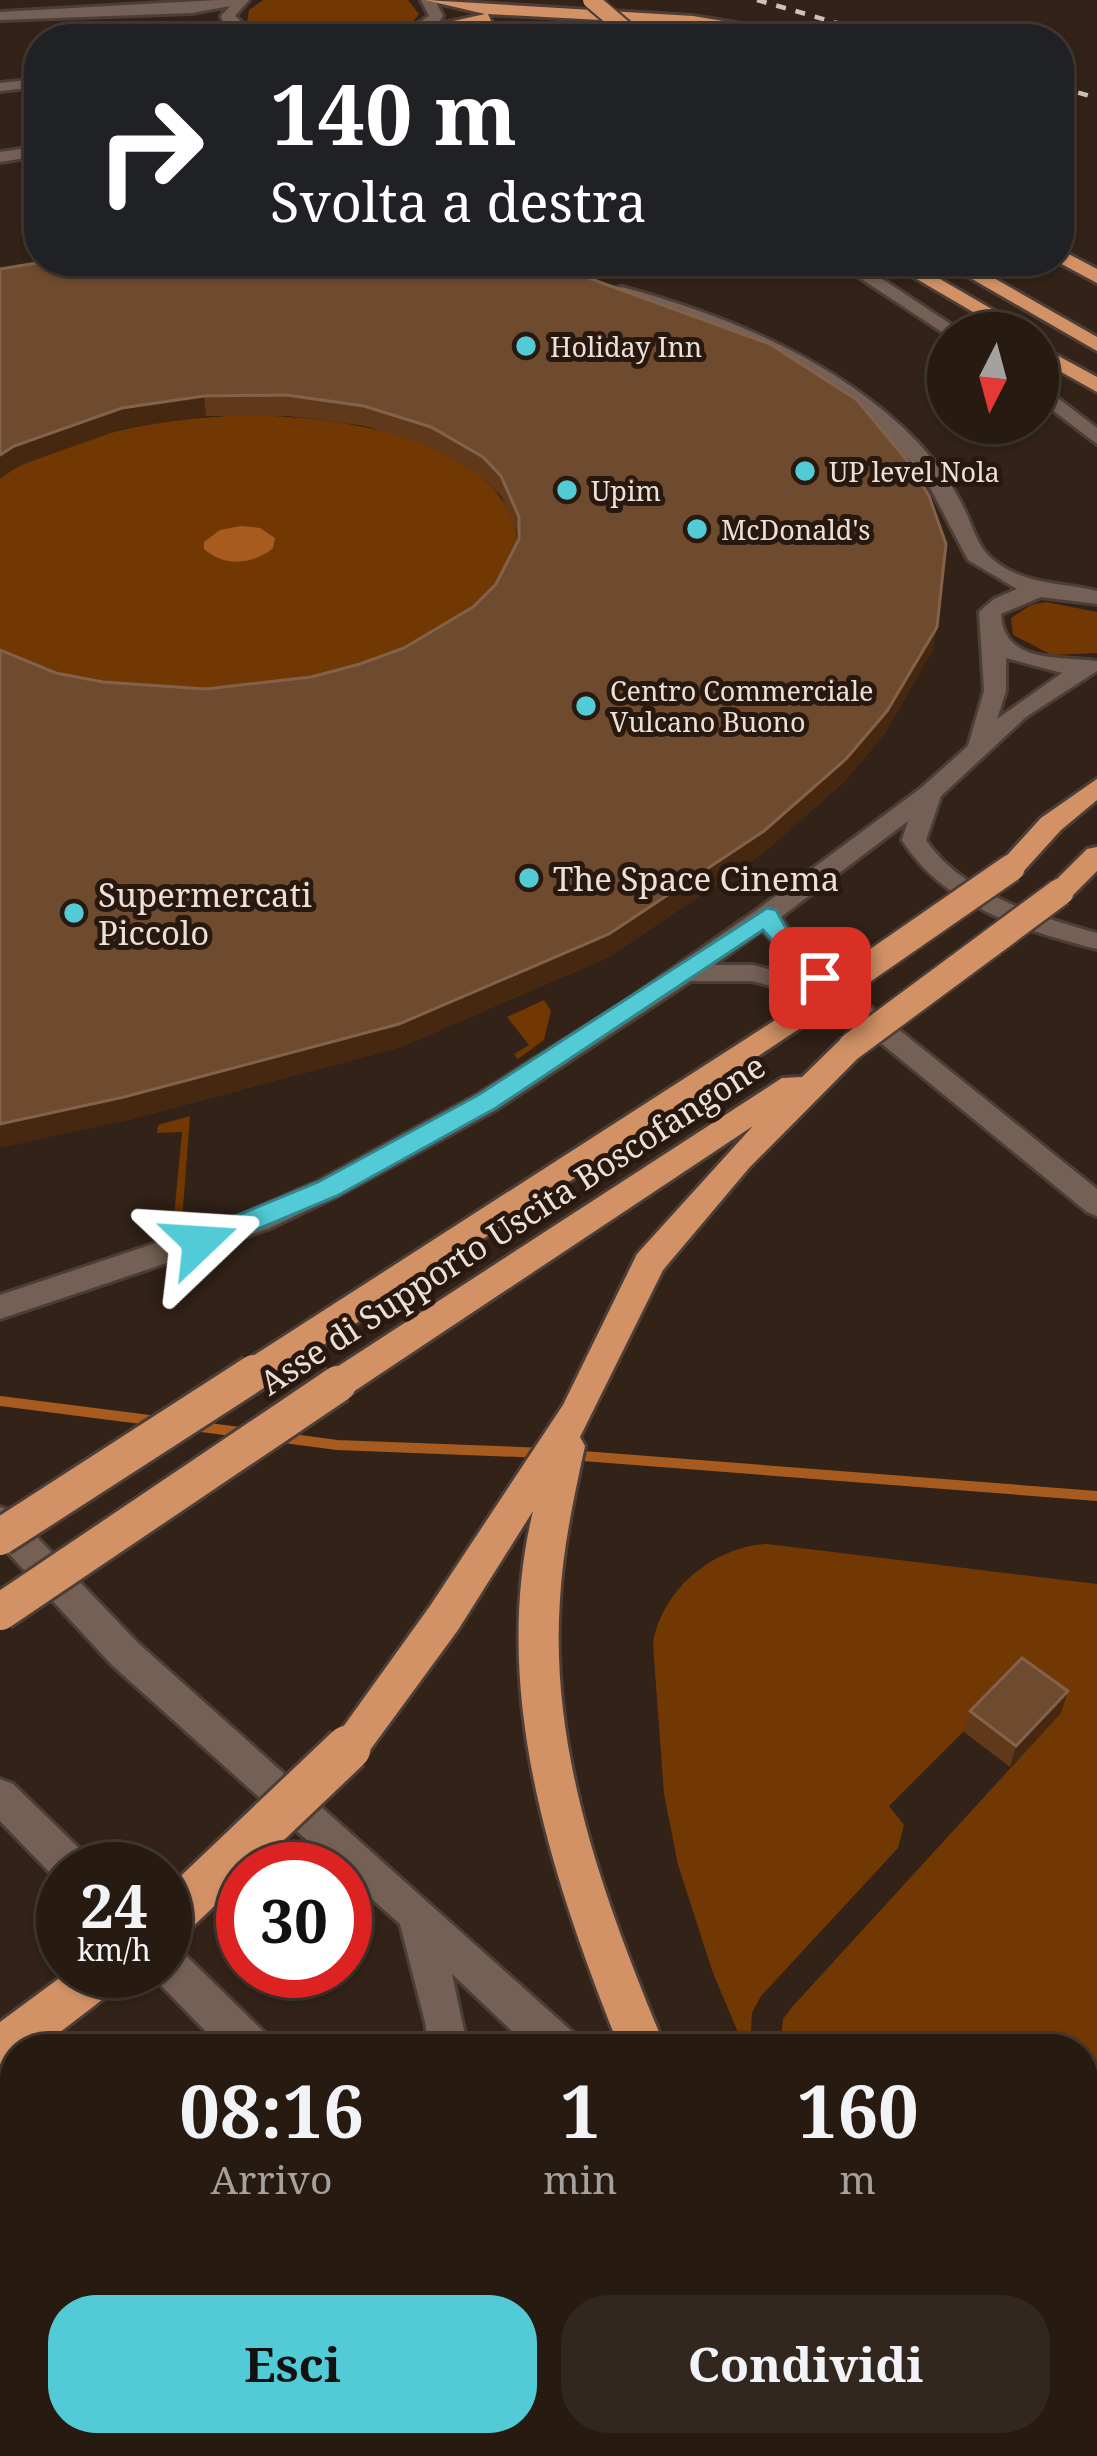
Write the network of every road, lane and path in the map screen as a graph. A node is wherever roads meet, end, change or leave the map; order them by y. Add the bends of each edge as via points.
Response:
1 (241, 0) edge
2 (430, 0) edge
3 (564, 0) edge
4 (591, 0) edge
5 (548, 11) junction
6 (67, 14) junction
7 (0, 16) edge
8 (230, 24) joint
9 (456, 24) edge
10 (592, 24) edge
11 (619, 24) edge
12 (720, 24) edge
13 (866, 276) edge
14 (919, 276) edge
15 (977, 276) edge
16 (592, 284) edge
17 (941, 290) junction
18 (976, 312) edge
19 (983, 312) edge
20 (927, 315) edge
21 (1097, 344) edge
22 (1059, 351) edge
23 (1059, 363) edge
24 (1097, 371) edge
25 (1097, 386) edge
26 (1059, 406) edge
27 (1097, 438) edge
28 (1040, 590) junction
29 (1093, 595) edge
30 (994, 638) junction
31 (1091, 666) edge
32 (973, 751) junction
33 (1097, 787) edge
34 (930, 793) junction
35 (1097, 814) edge
36 (1097, 855) edge
37 (1011, 868) junction
38 (1097, 870) edge
39 (1060, 892) junction
40 (767, 915) junction
41 (1097, 940) edge
42 (684, 973) junction
43 (842, 998) junction
44 (852, 1046) junction
45 (1097, 1204) edge
46 (0, 1292) edge
47 (42, 1292) junction
48 (0, 1307) edge
49 (532, 1507) junction
50 (0, 1521) edge
51 (0, 1537) edge
52 (0, 1612) edge
53 (0, 1796) edge
54 (46, 1842) edge
55 (192, 1898) edge
56 (417, 1914) junction
57 (192, 1988) edge
58 (70, 1998) edge
59 (22, 2034) edge
60 (237, 2034) edge
61 (444, 2034) edge
62 (545, 2034) edge
63 (637, 2034) edge

1 - 6 street
1 - 8 street
2 - 5 highway
3 - 10 highway
4 - 11 highway, bridge
5 - 9 highway
5 - 12 highway
6 - 7 street
6 - 8 street
13 - 20 street
14 - 17 highway
15 - 21 highway
16 - 28 street via 731,329 832,383 913,449 950,500 970,552
17 - 18 highway
17 - 19 highway
22 - 24 highway
23 - 25 highway
26 - 27 street
28 - 29 street
28 - 30 street via 990,612
30 - 31 street via 1042,664
30 - 32 street via 995,691
31 - 32 street
32 - 34 street
33 - 37 highway
34 - 40 street
34 - 41 street via 914,840 929,864 1035,922
35 - 37 highway
36 - 39 highway
37 - 51 highway, Asse di Supporto Uscita Boscofangone, bridge
38 - 39 highway
39 - 44 highway, Asse di Supporto Uscita Boscofangone, bridge
40 - 42 street
40 - 43 street
42 - 43 street via 753,974
42 - 47 street via 487,1102 327,1189 200,1242
43 - 45 street
44 - 49 highway via 649,1263
44 - 52 highway, Asse di Supporto Uscita Boscofangone, bridge
46 - 47 street
47 - 48 street
49 - 55 highway, bridge via 347,1748
49 - 63 highway via 548,1748 564,1840
50 - 56 street via 124,1654
53 - 54 street
56 - 61 street
56 - 62 street
57 - 60 street
58 - 59 highway

